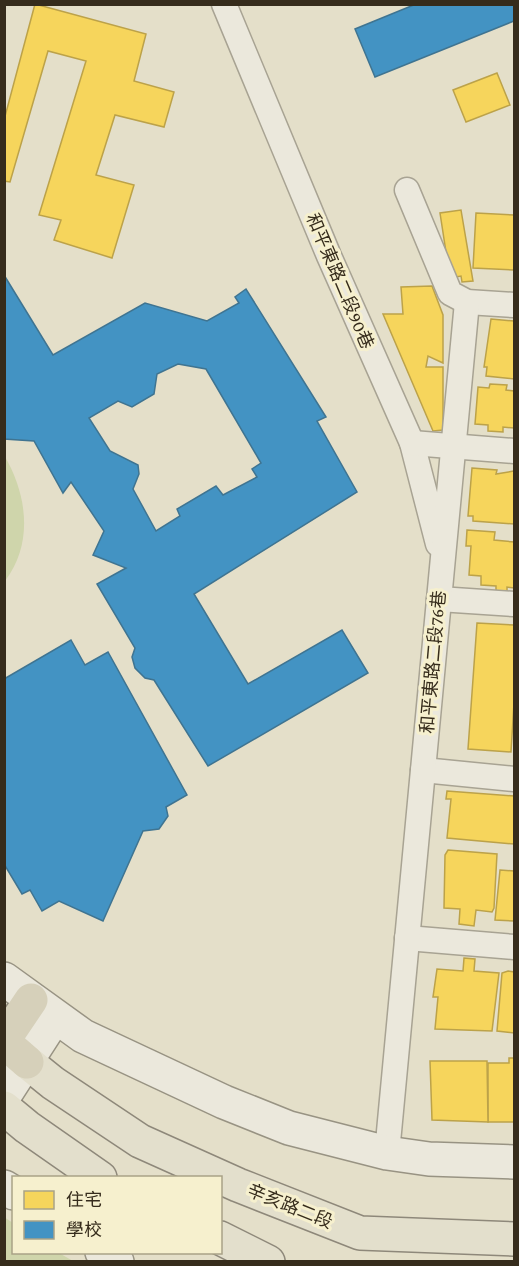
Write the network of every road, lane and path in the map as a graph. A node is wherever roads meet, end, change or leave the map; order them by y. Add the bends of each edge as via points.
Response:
1 (224, 4) edge
2 (407, 190) dead end
3 (467, 302) junction
4 (514, 306) edge
5 (412, 443) junction
6 (453, 446) junction
7 (514, 451) edge
8 (443, 561) junction
9 (439, 599) junction
10 (514, 604) edge
11 (423, 770) junction
12 (514, 779) edge
13 (407, 938) junction
14 (514, 947) edge
15 (4, 979) edge
16 (43, 1008) junction
17 (12, 1048) edge
18 (4, 1096) edge
19 (4, 1108) edge
20 (387, 1153) junction
21 (514, 1162) edge
22 (97, 1176) edge
23 (218, 1176) edge
24 (222, 1178) edge
25 (222, 1239) edge
26 (514, 1239) edge
27 (268, 1262) edge

1 - 5 street, 和平東路二段90巷
2 - 3 street via 450,293
3 - 4 street
3 - 6 street, 和平東路二段76巷
5 - 6 street
5 - 8 street, 和平東路二段90巷
6 - 7 street
6 - 8 street, 和平東路二段76巷
8 - 9 street, 和平東路二段76巷
9 - 10 street
9 - 11 street, 和平東路二段76巷
11 - 12 street
11 - 13 street, 和平東路二段76巷
13 - 14 street
13 - 20 street, 和平東路二段76巷
15 - 16 main road
16 - 17 main road
16 - 20 main road via 83,1036 224,1102 289,1128
17 - 18 main road
17 - 23 main road, 辛亥路二段 via 53,1083 140,1141
19 - 22 main road
20 - 21 main road via 429,1159
24 - 26 main road, 辛亥路二段 via 360,1233
25 - 27 main road

